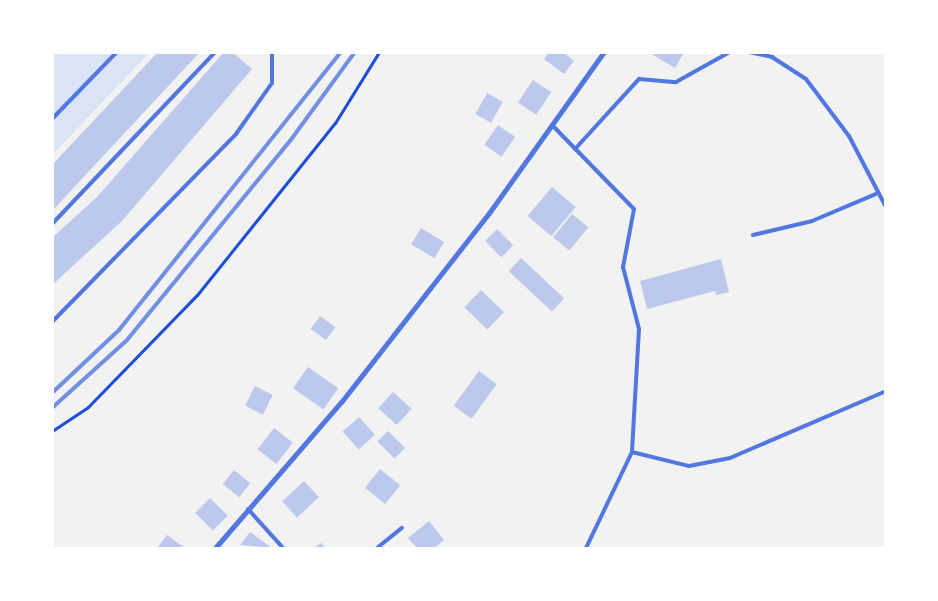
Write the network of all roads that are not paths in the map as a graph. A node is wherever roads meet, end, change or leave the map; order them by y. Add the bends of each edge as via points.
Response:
1 (117, 52) edge
2 (215, 52) edge
3 (272, 52) edge
4 (604, 52) edge
5 (730, 52) edge
6 (749, 52) edge
7 (52, 119) edge
8 (552, 125) junction
9 (575, 149) junction
10 (876, 194) junction
11 (886, 207) edge
12 (52, 224) edge
13 (753, 235) dead end
14 (52, 322) edge
15 (886, 391) edge
16 (632, 452) junction
17 (248, 509) junction
18 (402, 528) dead end
19 (215, 548) edge
20 (282, 548) edge
21 (377, 548) edge
22 (586, 548) edge

1 - 7 lane
2 - 12 lane
3 - 14 lane via 272,83 236,134
4 - 8 street
5 - 9 lane via 676,82 639,79
6 - 10 lane via 772,57 806,79 849,136
8 - 9 lane
8 - 17 street via 342,401
9 - 16 lane via 634,209 623,267 639,329
10 - 11 lane
10 - 13 lane via 812,221
15 - 16 lane via 730,458 689,466
16 - 22 lane
17 - 19 street
17 - 20 lane
18 - 21 lane

